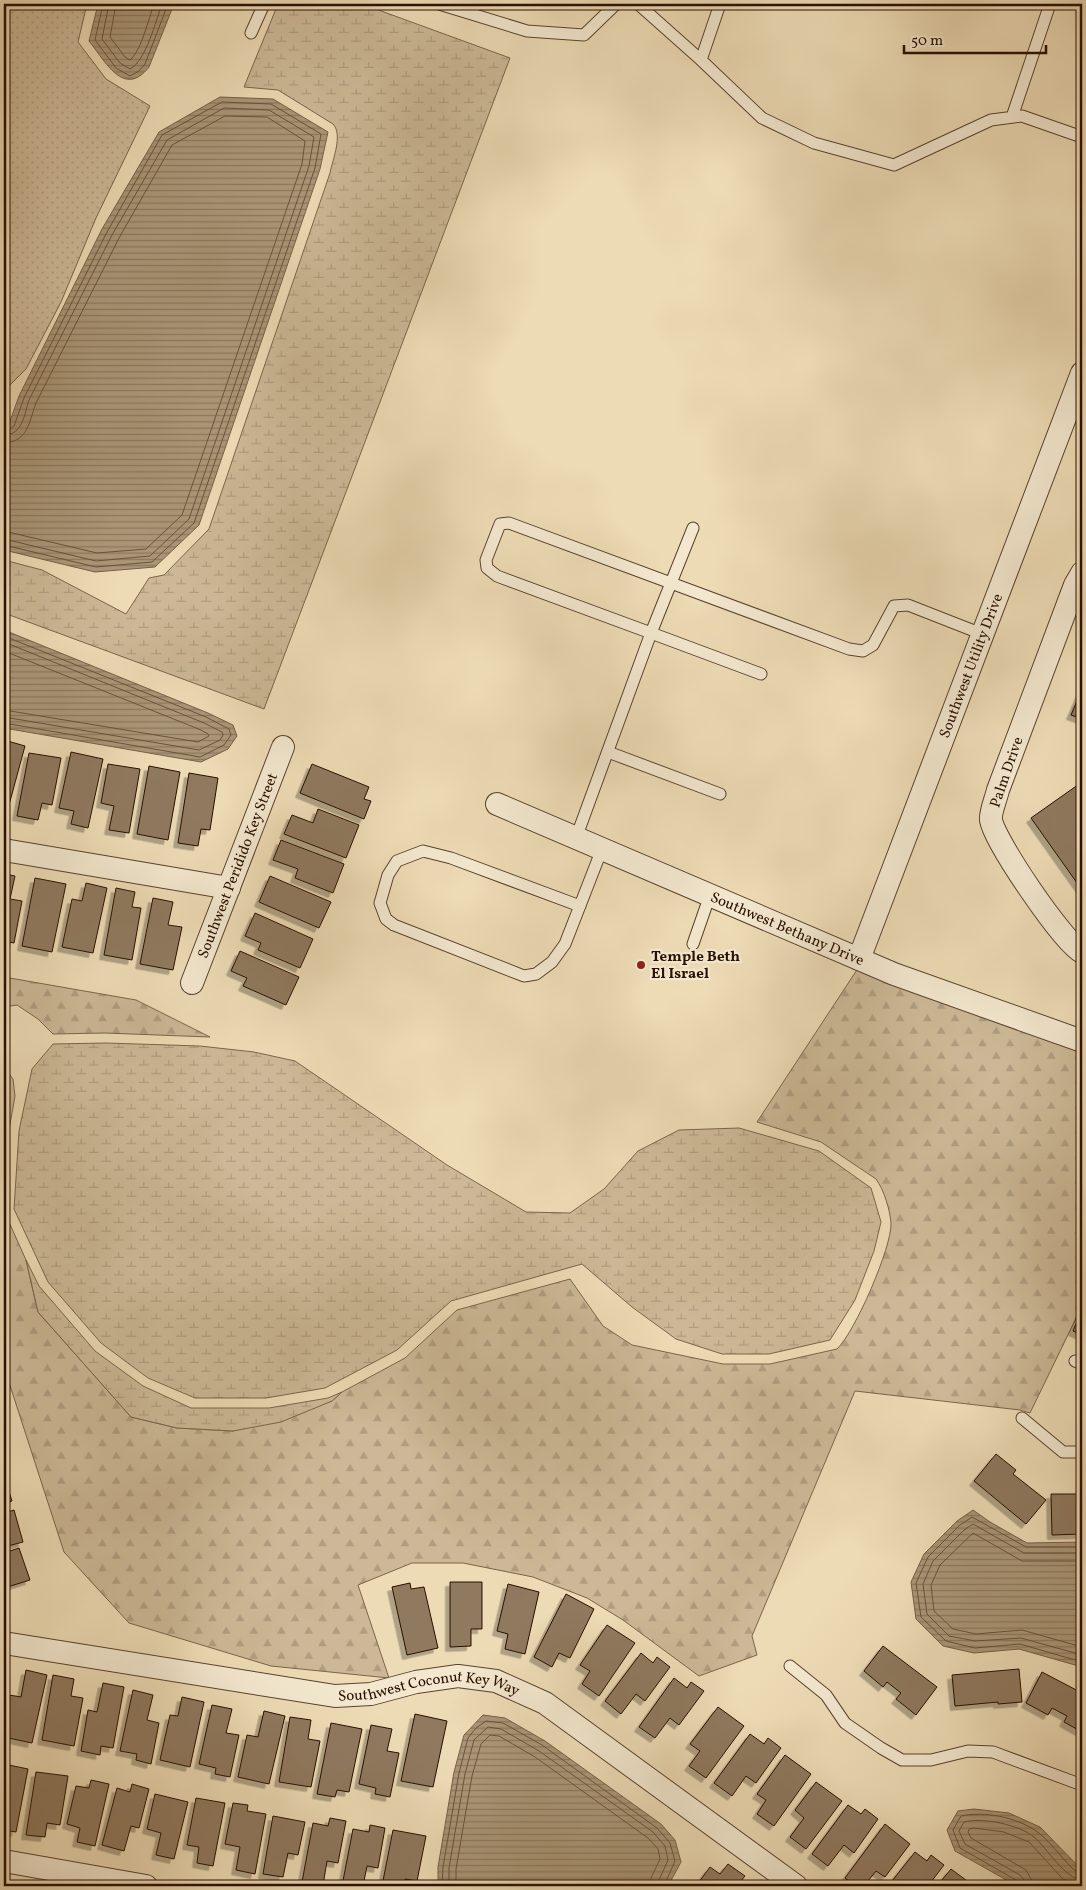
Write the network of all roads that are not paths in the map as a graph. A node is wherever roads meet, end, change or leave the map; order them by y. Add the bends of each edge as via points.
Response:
1 (264, 4) edge
2 (439, 4) edge
3 (616, 4) edge
4 (638, 4) edge
5 (720, 4) edge
6 (1050, 4) edge
7 (251, 33) dead end
8 (700, 60) junction
9 (1012, 117) junction
10 (1082, 137) edge
11 (1082, 373) edge
12 (693, 528) dead end
13 (1082, 573) edge
14 (671, 583) junction
15 (651, 633) junction
16 (982, 634) junction
17 (761, 674) dead end
18 (283, 747) dead end
19 (608, 752) junction
20 (720, 794) dead end
21 (496, 804) dead end
22 (576, 838) junction
23 (602, 849) junction
24 (4, 850) edge
25 (229, 888) junction
26 (710, 895) junction
27 (580, 906) junction
28 (693, 944) dead end
29 (1082, 952) edge
30 (859, 959) junction
31 (192, 983) dead end
32 (1082, 1041) edge
33 (1022, 1418) dead end
34 (1082, 1452) edge
35 (4, 1643) edge
36 (790, 1666) dead end
37 (1082, 1785) edge
38 (4, 1861) edge
39 (146, 1886) edge
40 (796, 1886) edge

1 - 7 lane
2 - 3 lane via 527,31 584,35
4 - 8 lane
5 - 8 lane
6 - 9 lane
8 - 9 lane via 762,118 814,143 894,165 990,120
9 - 10 lane via 1022,116
11 - 16 street, Southwest Utility Drive
12 - 14 lane
13 - 29 street, Palm Drive via 998,790 991,819 999,841 1054,923
14 - 15 lane
14 - 15 lane via 509,523 500,524 496,531 486,560 487,568 497,576
14 - 16 lane via 849,649 863,651 873,646 894,606 908,605
15 - 17 lane
15 - 19 lane
16 - 30 street, Southwest Utility Drive
18 - 25 street, Southwest Peridido Key Street
19 - 20 lane
19 - 22 lane
21 - 22 street, Southwest Bethany Drive
22 - 23 street, Southwest Bethany Drive
23 - 26 street, Southwest Bethany Drive
23 - 27 lane
24 - 25 street
25 - 31 street, Southwest Peridido Key Street
26 - 28 lane
26 - 30 street, Southwest Bethany Drive
27 - 27 lane via 565,944 552,962 536,974 524,976 394,925 386,919 380,904 388,875 397,861 423,851 451,858
30 - 32 street, Southwest Bethany Drive
33 - 34 lane via 1062,1452
35 - 40 street, Southwest Coconut Key Way via 335,1696 371,1694 416,1682 458,1676 496,1681 545,1703
36 - 37 lane via 826,1695 845,1723 902,1760 931,1760 968,1751 993,1752
38 - 39 street

